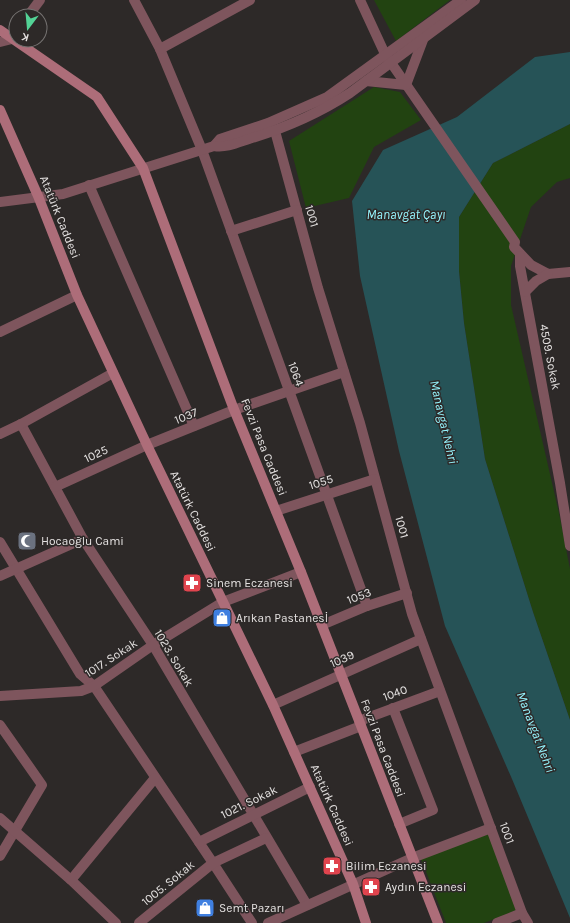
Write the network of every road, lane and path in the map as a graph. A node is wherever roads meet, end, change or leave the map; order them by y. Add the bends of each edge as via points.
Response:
1 (134, 0) edge
2 (250, 0) edge
3 (360, 0) edge
4 (461, 0) edge
5 (475, 0) edge
6 (423, 40) junction
7 (30, 48) edge
8 (160, 49) junction
9 (386, 54) junction
10 (392, 63) junction
11 (366, 81) junction
12 (406, 86) junction
13 (0, 110) edge
14 (275, 131) junction
15 (214, 146) junction
16 (202, 150) junction
17 (143, 168) junction
18 (89, 185) junction
19 (38, 196) junction
20 (0, 202) edge
21 (296, 210) junction
22 (231, 231) junction
23 (515, 242) junction
24 (520, 256) junction
25 (570, 267) edge
26 (570, 272) edge
27 (548, 274) junction
28 (525, 292) junction
29 (77, 295) junction
30 (0, 332) edge
31 (344, 372) junction
32 (113, 373) junction
33 (288, 391) junction
34 (234, 410) junction
35 (21, 424) junction
36 (194, 426) junction
37 (0, 434) edge
38 (147, 445) junction
39 (375, 479) junction
40 (565, 482) edge
41 (55, 487) junction
42 (326, 494) junction
43 (276, 511) junction
44 (82, 539) junction
45 (0, 542) edge
46 (570, 546) edge
47 (16, 569) junction
48 (301, 572) junction
49 (0, 576) edge
50 (407, 593) junction
51 (223, 602) junction
52 (367, 606) junction
53 (322, 624) junction
54 (421, 639) junction
55 (153, 646) junction
56 (341, 674) junction
57 (94, 686) junction
58 (440, 691) junction
59 (1, 694) edge
60 (273, 705) junction
61 (394, 708) junction
62 (360, 723) junction
63 (0, 725) edge
64 (294, 752) junction
65 (155, 778) junction
66 (310, 787) junction
67 (253, 815) junction
68 (0, 818) edge
69 (399, 824) junction
70 (491, 828) junction
71 (16, 831) junction
72 (266, 838) junction
73 (199, 842) junction
74 (0, 856) edge
75 (412, 858) junction
76 (213, 863) junction
77 (71, 880) junction
78 (353, 884) junction
79 (307, 906) junction
80 (522, 913) junction
81 (116, 923) edge
82 (139, 923) edge
83 (252, 923) edge
84 (268, 923) edge
85 (366, 923) edge
86 (438, 923) edge
87 (498, 923) edge
88 (528, 923) edge

1 - 8 street, 1064
2 - 8 street
3 - 9 street
4 - 9 street
5 - 6 street
6 - 10 street
6 - 12 street
7 - 17 street, Fevzi Pasa Caddesi via 97,97
8 - 16 street, 1064
9 - 10 street
9 - 15 street via 317,102 220,139
10 - 11 street
10 - 12 street
11 - 12 street
11 - 14 street via 330,106
12 - 23 street
13 - 19 street, Atatürk Caddesi
14 - 15 street via 223,148
14 - 21 street, 1001
15 - 16 street
16 - 17 street
16 - 22 street, 1064
17 - 18 street
17 - 34 street, Fevzi Pasa Caddesi
18 - 19 street via 63,194
18 - 36 street
19 - 20 street
19 - 29 street, Atatürk Caddesi
21 - 22 street
21 - 31 street, 1001
22 - 33 street, 1064
23 - 24 street, 4509. Sokak via 514,247
23 - 25 street via 520,244 533,260 546,267
24 - 27 street via 530,265
24 - 28 street, 4509. Sokak
26 - 27 street
27 - 28 street
28 - 40 street, 4509. Sokak
29 - 30 street
29 - 32 street, Atatürk Caddesi
31 - 33 street, 1037
31 - 39 street, 1001
32 - 35 street
32 - 38 street, Atatürk Caddesi
33 - 34 street, 1037
33 - 42 street, 1064
34 - 36 street, 1037
34 - 43 street, Fevzi Pasa Caddesi
35 - 37 street
35 - 41 street, 1023. Sokak
36 - 38 street, 1037
38 - 41 street, 1025
38 - 51 street, Atatürk Caddesi
39 - 42 street, 1055
39 - 50 street, 1001
40 - 46 street, 4509. Sokak
41 - 44 street, 1023. Sokak
42 - 43 street, 1055
42 - 52 street, 1064
43 - 48 street, Fevzi Pasa Caddesi
44 - 47 street
44 - 55 street, 1023. Sokak
45 - 47 street
47 - 49 street
47 - 57 street via 80,674
48 - 51 street, 1017. Sokak
48 - 53 street, Fevzi Pasa Caddesi
50 - 52 street, 1053
50 - 54 street, 1001
51 - 55 street, 1017. Sokak
51 - 60 street, Atatürk Caddesi
52 - 53 street, 1053
53 - 56 street, Fevzi Pasa Caddesi
54 - 56 street, 1039
54 - 58 street, 1001
55 - 57 street, 1017. Sokak
55 - 67 street, 1023. Sokak
56 - 60 street, 1039
56 - 62 street, Fevzi Pasa Caddesi
57 - 59 street, 1017. Sokak via 81,691
57 - 65 street
58 - 61 street, 1040
58 - 70 street, 1001
60 - 64 street, Atatürk Caddesi
61 - 62 street, 1040
61 - 69 street via 434,810
62 - 64 street, 1040
62 - 69 street, Fevzi Pasa Caddesi
63 - 71 street via 42,785
64 - 66 street, Atatürk Caddesi
65 - 73 street
65 - 77 street
66 - 67 street, 1021. Sokak
66 - 78 street, Atatürk Caddesi
67 - 72 street, 1023. Sokak
67 - 73 street, 1021. Sokak
68 - 71 street
69 - 75 street, Fevzi Pasa Caddesi
70 - 75 street
70 - 80 street, 1001
71 - 74 street
71 - 77 street
72 - 76 street, 1005. Sokak
72 - 79 street, 1023. Sokak
73 - 76 street
75 - 78 street
75 - 86 street, Fevzi Pasa Caddesi
76 - 82 street, 1005. Sokak
76 - 83 street
77 - 81 street
78 - 79 street
78 - 85 street, Atatürk Caddesi
79 - 84 street
80 - 87 street
80 - 88 street, 1001

